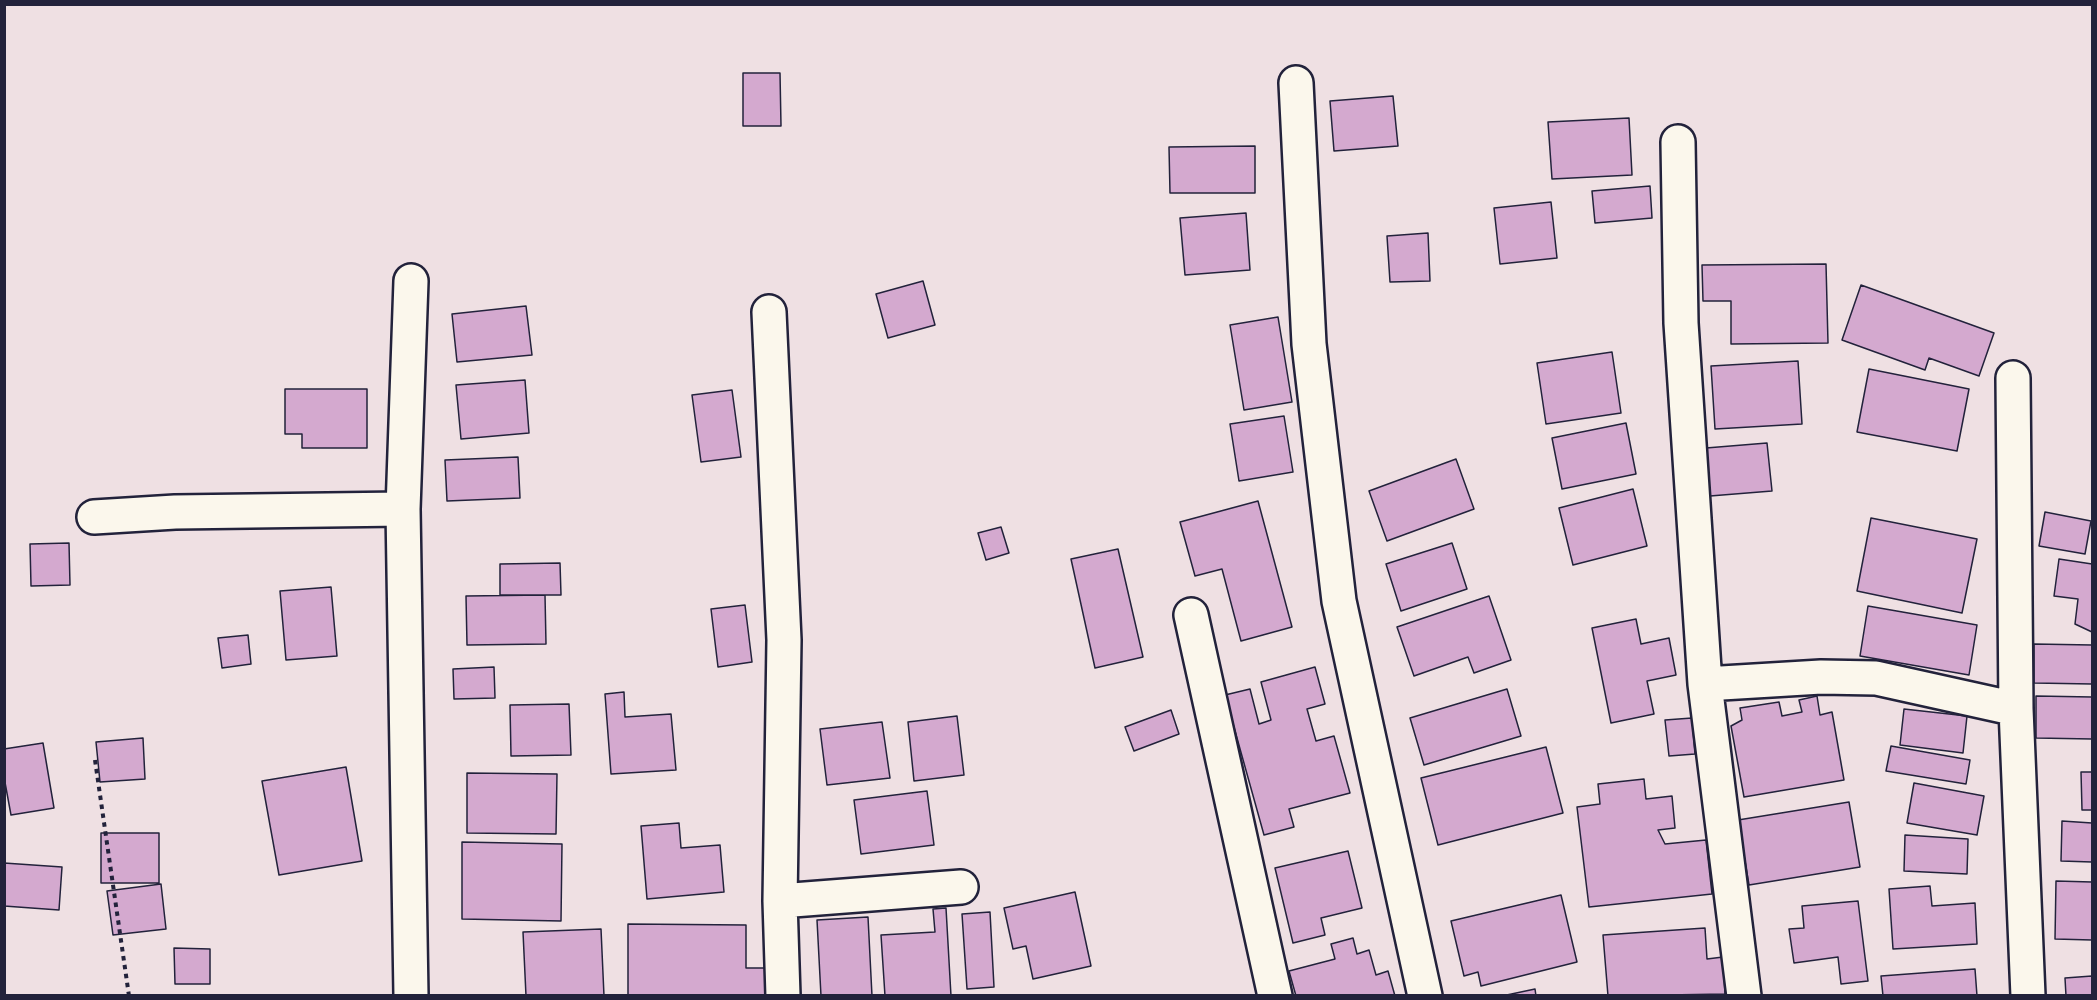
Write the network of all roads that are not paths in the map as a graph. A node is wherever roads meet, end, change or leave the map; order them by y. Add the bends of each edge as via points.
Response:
1 (1296, 83) dead end
2 (1678, 142) dead end
3 (411, 281) dead end
4 (769, 312) dead end
5 (2013, 378) dead end
6 (403, 509) junction
7 (94, 517) dead end
8 (1191, 615) dead end
9 (1705, 684) junction
10 (2016, 709) junction
11 (961, 887) dead end
12 (780, 901) junction
13 (411, 996) edge
14 (783, 996) edge
15 (1275, 996) edge
16 (1425, 996) edge
17 (1744, 996) edge
18 (2028, 996) edge

1 - 16 street via 1309,344 1339,601
2 - 9 street via 1681,322
3 - 6 street
4 - 12 street via 784,640
5 - 10 street
6 - 7 street
6 - 13 street
8 - 15 street
9 - 10 street via 1876,678
9 - 17 street
10 - 18 street
11 - 12 street
12 - 14 street

